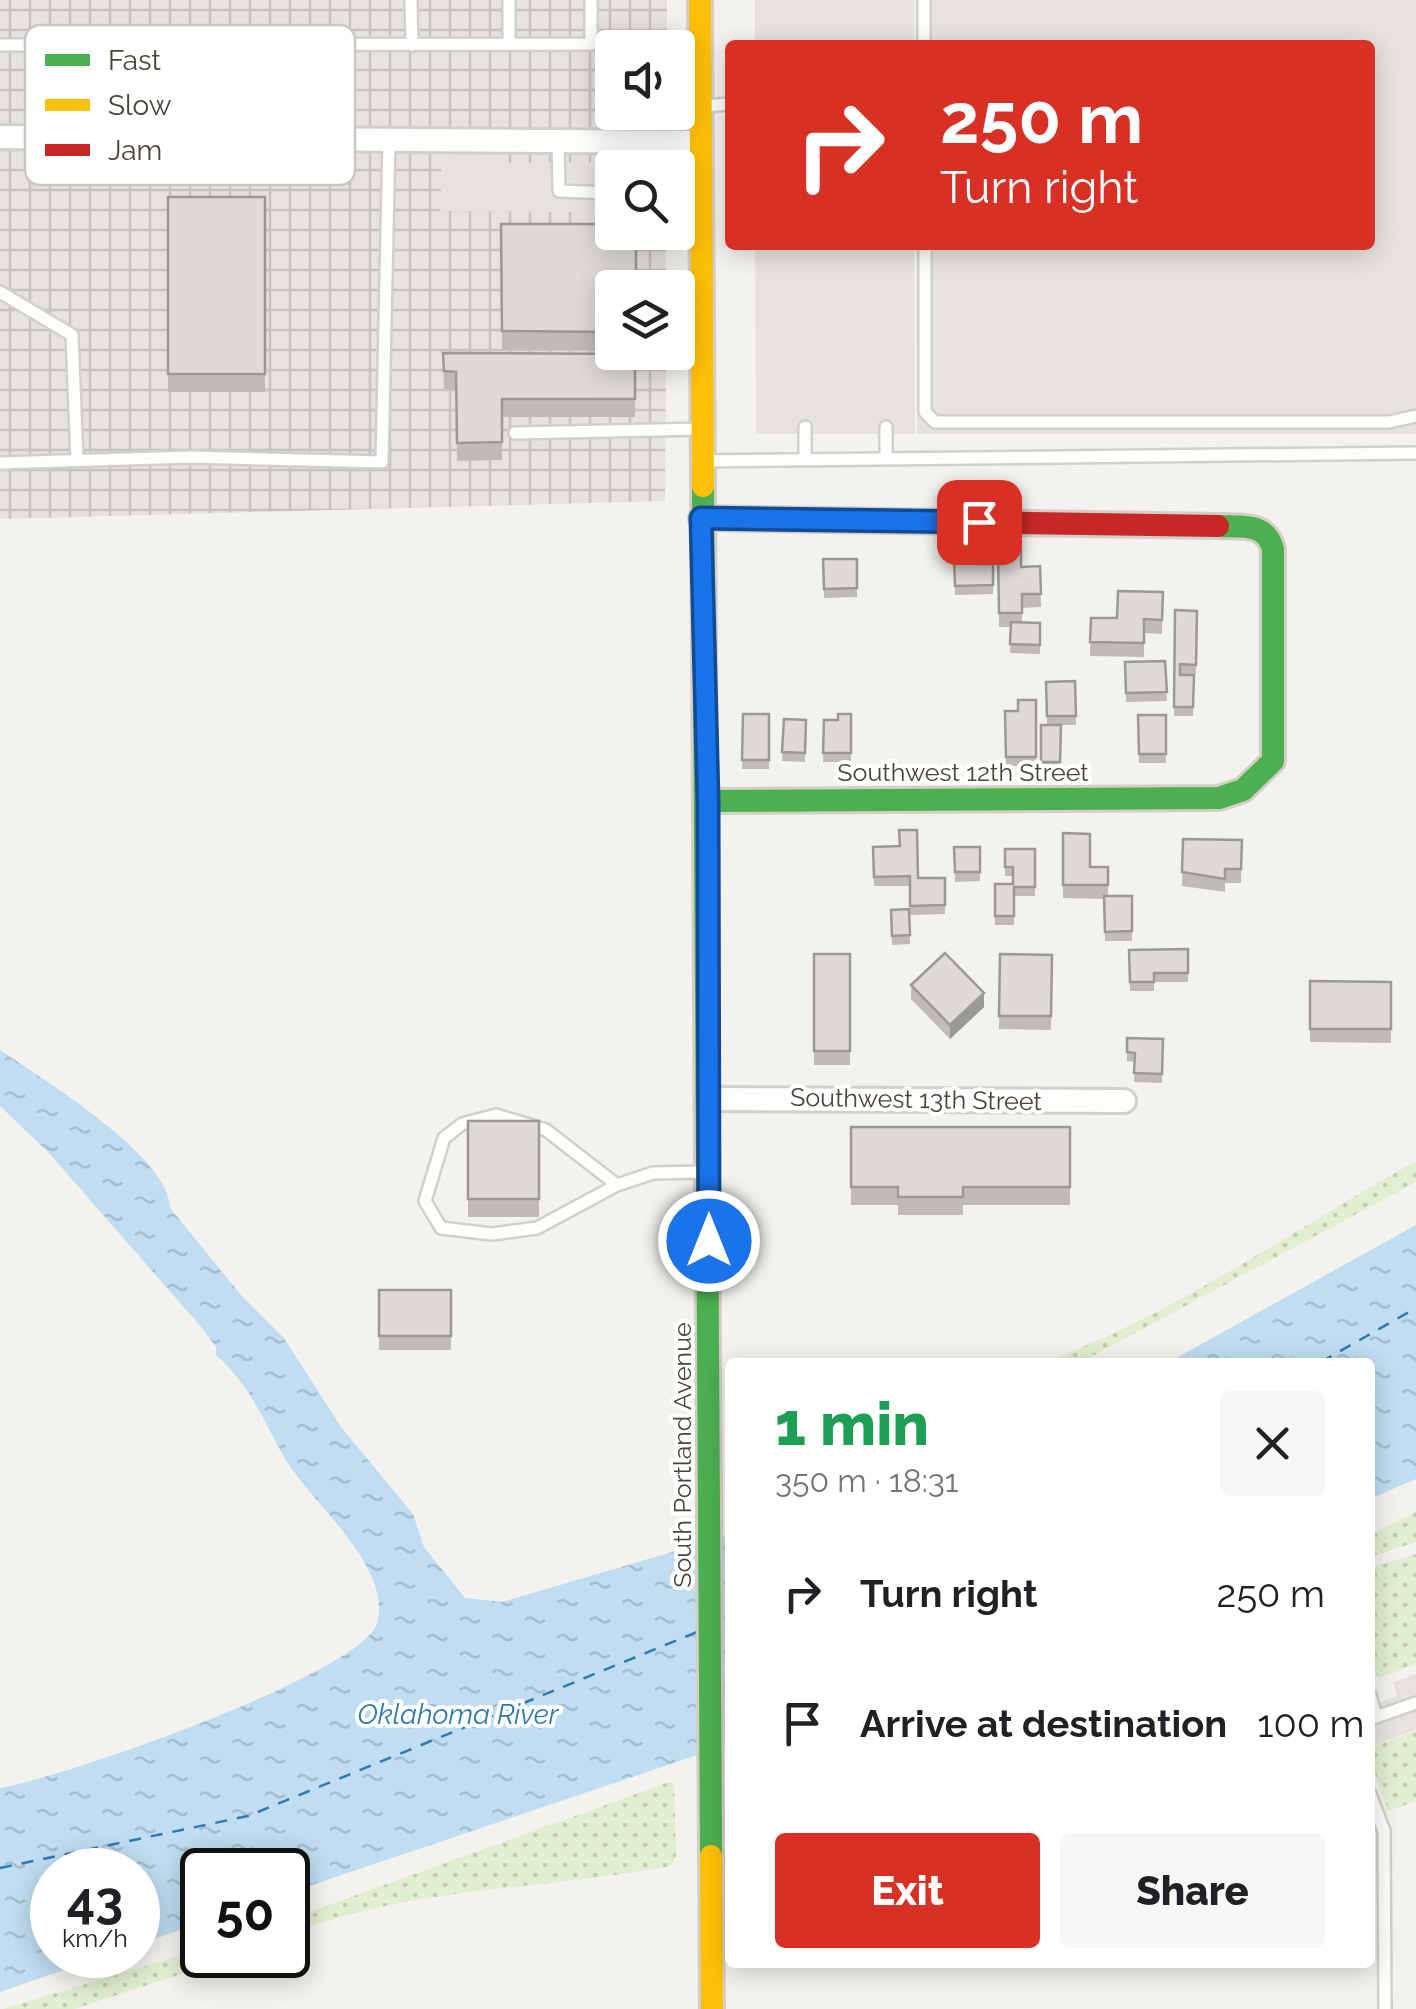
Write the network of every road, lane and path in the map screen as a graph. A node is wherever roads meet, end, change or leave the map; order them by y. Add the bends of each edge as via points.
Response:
1 (411, 0) edge
2 (509, 0) edge
3 (591, 0) edge
4 (700, 0) edge
5 (924, 0) edge
6 (924, 40) edge
7 (355, 44) edge
8 (412, 44) junction
9 (509, 44) junction
10 (0, 45) edge
11 (25, 45) edge
12 (725, 104) edge
13 (700, 106) junction
14 (0, 137) edge
15 (25, 137) edge
16 (355, 140) edge
17 (388, 140) junction
18 (558, 142) junction
19 (700, 142) junction
20 (595, 192) edge
21 (925, 250) edge
22 (0, 292) edge
23 (1416, 416) edge
24 (804, 427) dead end
25 (886, 427) dead end
26 (701, 429) junction
27 (516, 434) dead end
28 (1416, 453) edge
29 (886, 457) junction
30 (805, 458) junction
31 (77, 460) junction
32 (0, 462) edge
33 (701, 462) junction
34 (701, 518) junction
35 (708, 801) junction
36 (708, 1099) junction
37 (1124, 1101) dead end
38 (709, 1172) junction
39 (616, 1185) junction
40 (1416, 1702) edge
41 (1375, 1717) edge
42 (1375, 1808) edge
43 (712, 2009) edge
44 (1384, 2009) edge

1 - 8 lane
2 - 9 lane
3 - 9 lane via 591,44
4 - 13 main road, South Portland Avenue
5 - 6 lane
7 - 8 lane
8 - 9 lane
10 - 11 lane
12 - 13 lane
13 - 19 main road, South Portland Avenue
14 - 15 street
16 - 17 street
17 - 18 street
17 - 31 lane via 382,462
18 - 19 street
18 - 20 lane via 560,191
19 - 26 main road, South Portland Avenue via 694,193
21 - 23 lane via 925,412 934,422 1389,422
22 - 31 lane via 72,334
24 - 30 lane
25 - 29 lane
26 - 27 lane
26 - 33 main road, South Portland Avenue
28 - 29 lane
29 - 30 lane
30 - 33 lane
31 - 32 lane
33 - 34 main road, South Portland Avenue
34 - 35 main road, South Portland Avenue
34 - 35 main road, Southwest 12th Street via 1258,526 1273,544 1273,761 1243,790 1219,798
35 - 36 main road, South Portland Avenue
36 - 37 street, Southwest 13th Street
36 - 38 main road, South Portland Avenue
38 - 39 lane via 653,1173
38 - 43 main road, South Portland Avenue
39 - 39 lane via 537,1228 492,1234 441,1228 425,1201 444,1138 462,1124 496,1114 546,1130
40 - 41 lane
42 - 44 lane via 1384,1831

